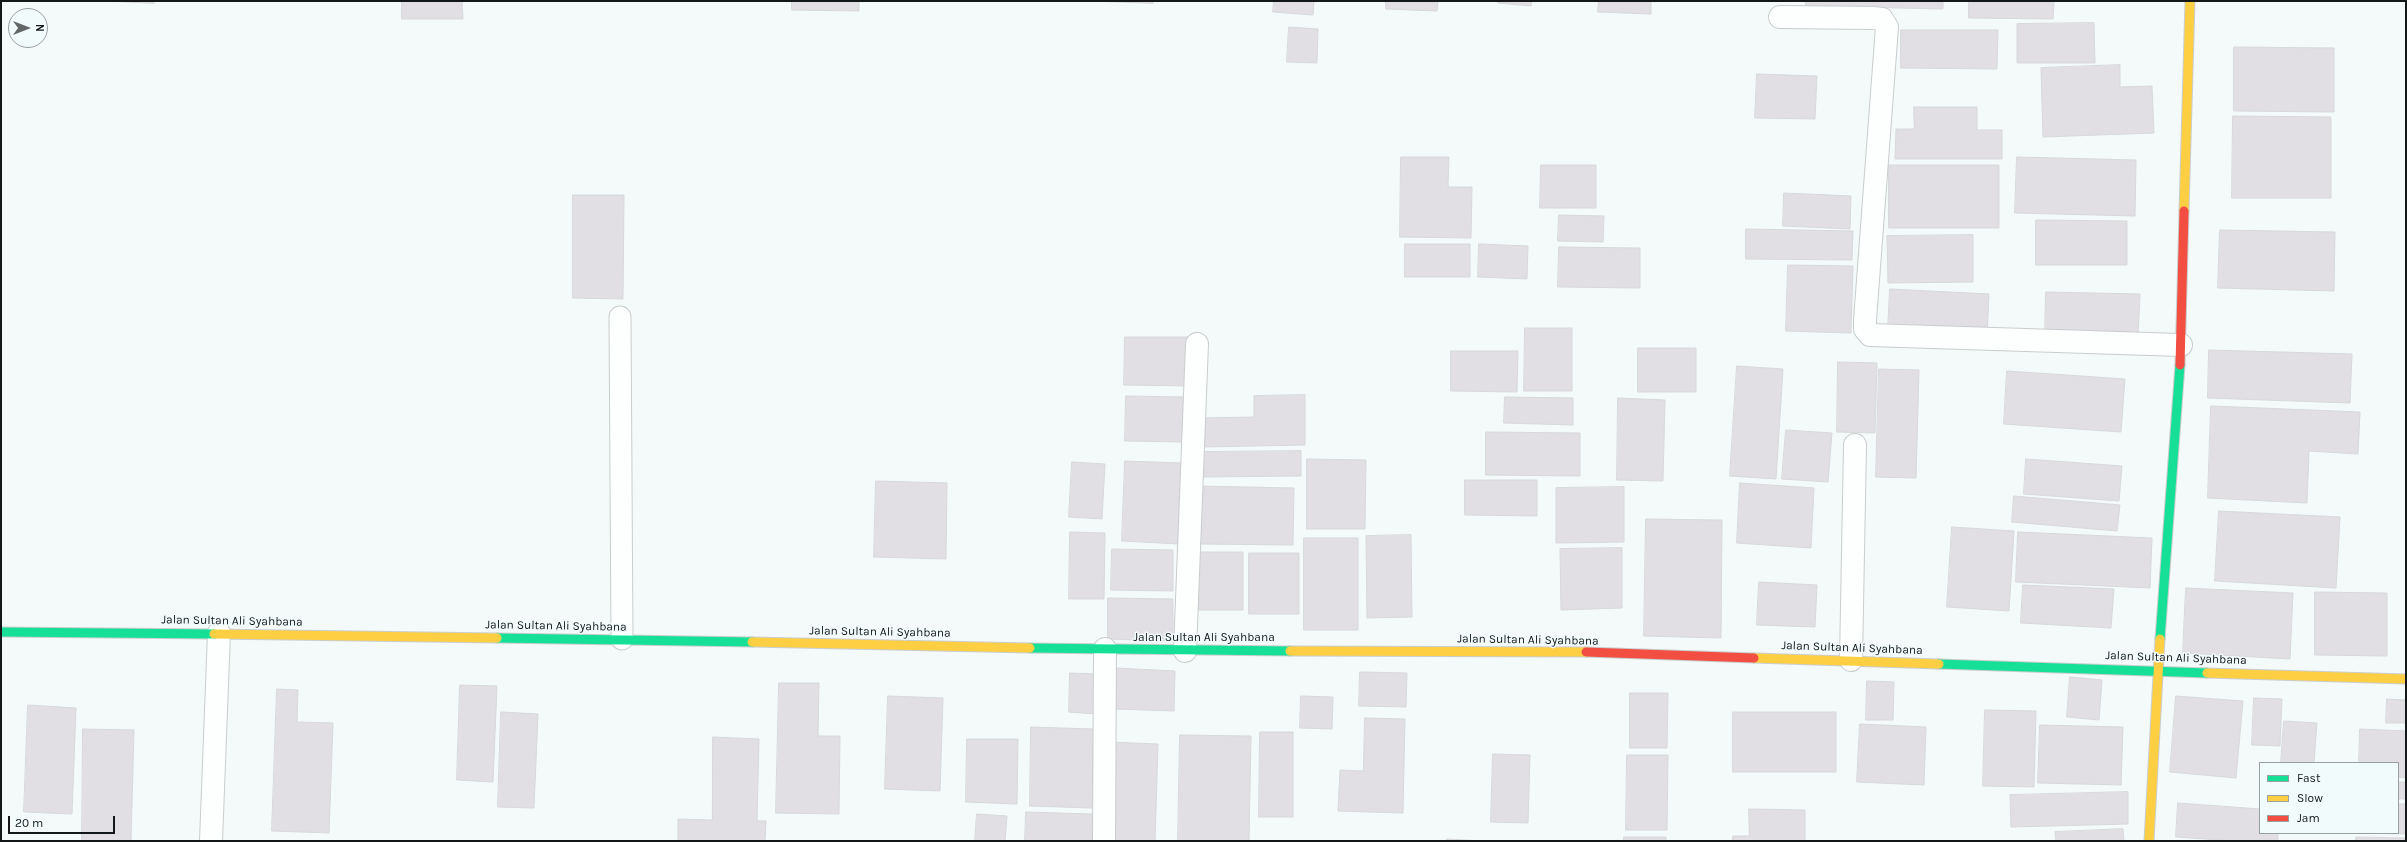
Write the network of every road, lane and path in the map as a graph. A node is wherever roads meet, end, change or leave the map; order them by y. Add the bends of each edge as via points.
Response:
1 (2190, 1) edge
2 (1780, 17) dead end
3 (620, 317) dead end
4 (1197, 344) dead end
5 (2181, 345) junction
6 (1855, 445) dead end
7 (1, 632) edge
8 (219, 633) junction
9 (622, 639) junction
10 (1105, 649) junction
11 (1185, 651) junction
12 (1851, 660) junction
13 (2158, 670) junction
14 (2406, 679) edge
15 (211, 841) edge
16 (1104, 841) edge
17 (2149, 841) edge

1 - 5 street
2 - 5 street via 1873,18 1882,19 1887,27 1865,320 1865,329 1870,335
3 - 9 lane
4 - 11 street
5 - 13 street
6 - 12 street
7 - 8 street, Jalan Sultan Ali Syahbana
8 - 9 street, Jalan Sultan Ali Syahbana
8 - 15 street
9 - 10 street, Jalan Sultan Ali Syahbana
10 - 11 street, Jalan Sultan Ali Syahbana
10 - 16 street
11 - 12 street, Jalan Sultan Ali Syahbana via 1543,651
12 - 13 street, Jalan Sultan Ali Syahbana
13 - 14 street, Jalan Sultan Ali Syahbana
13 - 17 street

